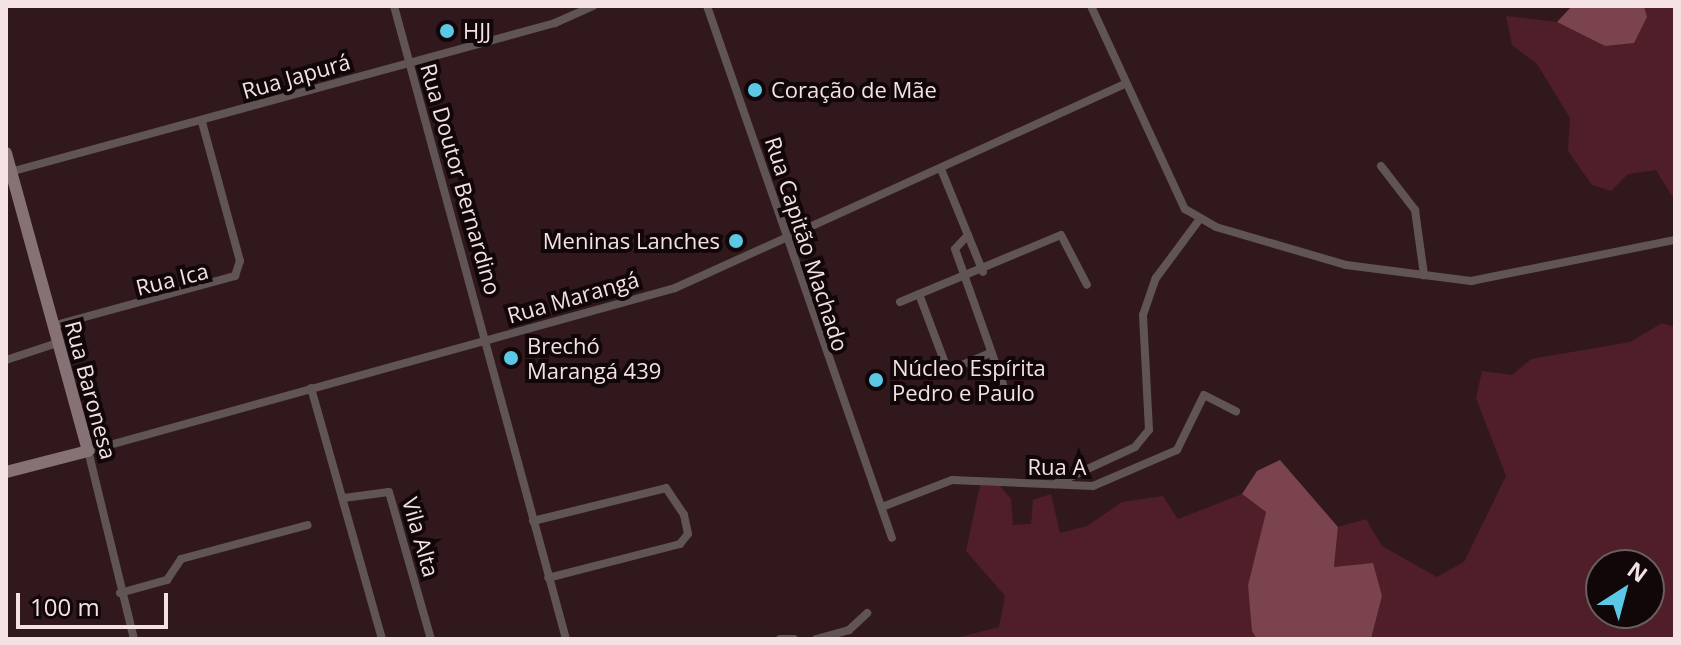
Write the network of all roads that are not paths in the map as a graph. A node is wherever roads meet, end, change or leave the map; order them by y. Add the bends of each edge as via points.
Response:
1 (394, 6) edge
2 (593, 6) edge
3 (707, 6) edge
4 (1091, 6) edge
5 (410, 62) junction
6 (1124, 84) junction
7 (202, 122) junction
8 (6, 153) edge
9 (1381, 166) dead end
10 (941, 169) junction
11 (9, 172) edge
12 (1199, 220) junction
13 (968, 235) junction
14 (790, 236) junction
15 (1675, 240) edge
16 (983, 272) junction
17 (1424, 275) junction
18 (965, 278) junction
19 (1087, 285) dead end
20 (919, 294) junction
21 (900, 302) dead end
22 (52, 326) junction
23 (487, 342) junction
24 (57, 343) junction
25 (990, 353) junction
26 (6, 360) edge
27 (311, 388) junction
28 (1005, 390) dead end
29 (1236, 411) dead end
30 (88, 451) junction
31 (6, 472) edge
32 (1053, 485) junction
33 (344, 498) junction
34 (882, 507) junction
35 (533, 521) junction
36 (308, 525) dead end
37 (892, 538) dead end
38 (548, 578) junction
39 (120, 593) junction
40 (867, 613) dead end
41 (134, 639) edge
42 (382, 639) edge
43 (431, 639) edge
44 (566, 639) edge
45 (782, 639) edge
46 (794, 639) edge
47 (816, 639) edge

1 - 5 street, Rua Doutor Bernardino
2 - 5 street, Rua Japurá
3 - 14 street, Rua Capitão Machado
4 - 6 street
5 - 7 street, Rua Japurá
5 - 23 street, Rua Doutor Bernardino
6 - 10 street, Rua Marangá
6 - 12 street via 1185,209
7 - 11 street, Rua Japurá
7 - 22 street, Rua Ica via 240,261 235,276
8 - 11 street, Rua Baronesa
9 - 17 street via 1413,207
10 - 13 street
10 - 14 street, Rua Marangá
11 - 22 street, Rua Baronesa
12 - 17 street via 1346,265
12 - 32 street via 1156,278 1143,315 1149,430 1135,447
13 - 16 street
13 - 18 street via 955,249
14 - 23 street, Rua Marangá via 675,288
14 - 34 street, Rua Capitão Machado via 828,368
15 - 17 street via 1488,278
16 - 18 street
16 - 19 street via 1064,235
18 - 20 street
18 - 25 street
20 - 21 street
20 - 25 street via 948,371
22 - 24 street, Rua Baronesa
23 - 27 street, Rua Marangá
23 - 35 street, Rua Doutor Bernardino
24 - 26 street
24 - 30 street, Rua Baronesa
25 - 28 street
27 - 30 street, Rua Marangá
27 - 33 street
29 - 32 street, Rua A via 1204,395 1185,440 1165,460 1093,486
30 - 31 street, Rua Marangá
30 - 39 street, Rua Baronesa
32 - 34 street, Rua A via 952,480
33 - 42 street
33 - 43 street, Vila Alta via 389,492
34 - 37 street, Rua Capitão Machado
35 - 38 street, Rua Doutor Bernardino
35 - 38 street via 666,488 684,515 688,534 680,544
36 - 39 street via 181,559 171,578
38 - 44 street, Rua Doutor Bernardino
39 - 41 street, Rua Baronesa
40 - 47 street via 849,630
45 - 46 street

